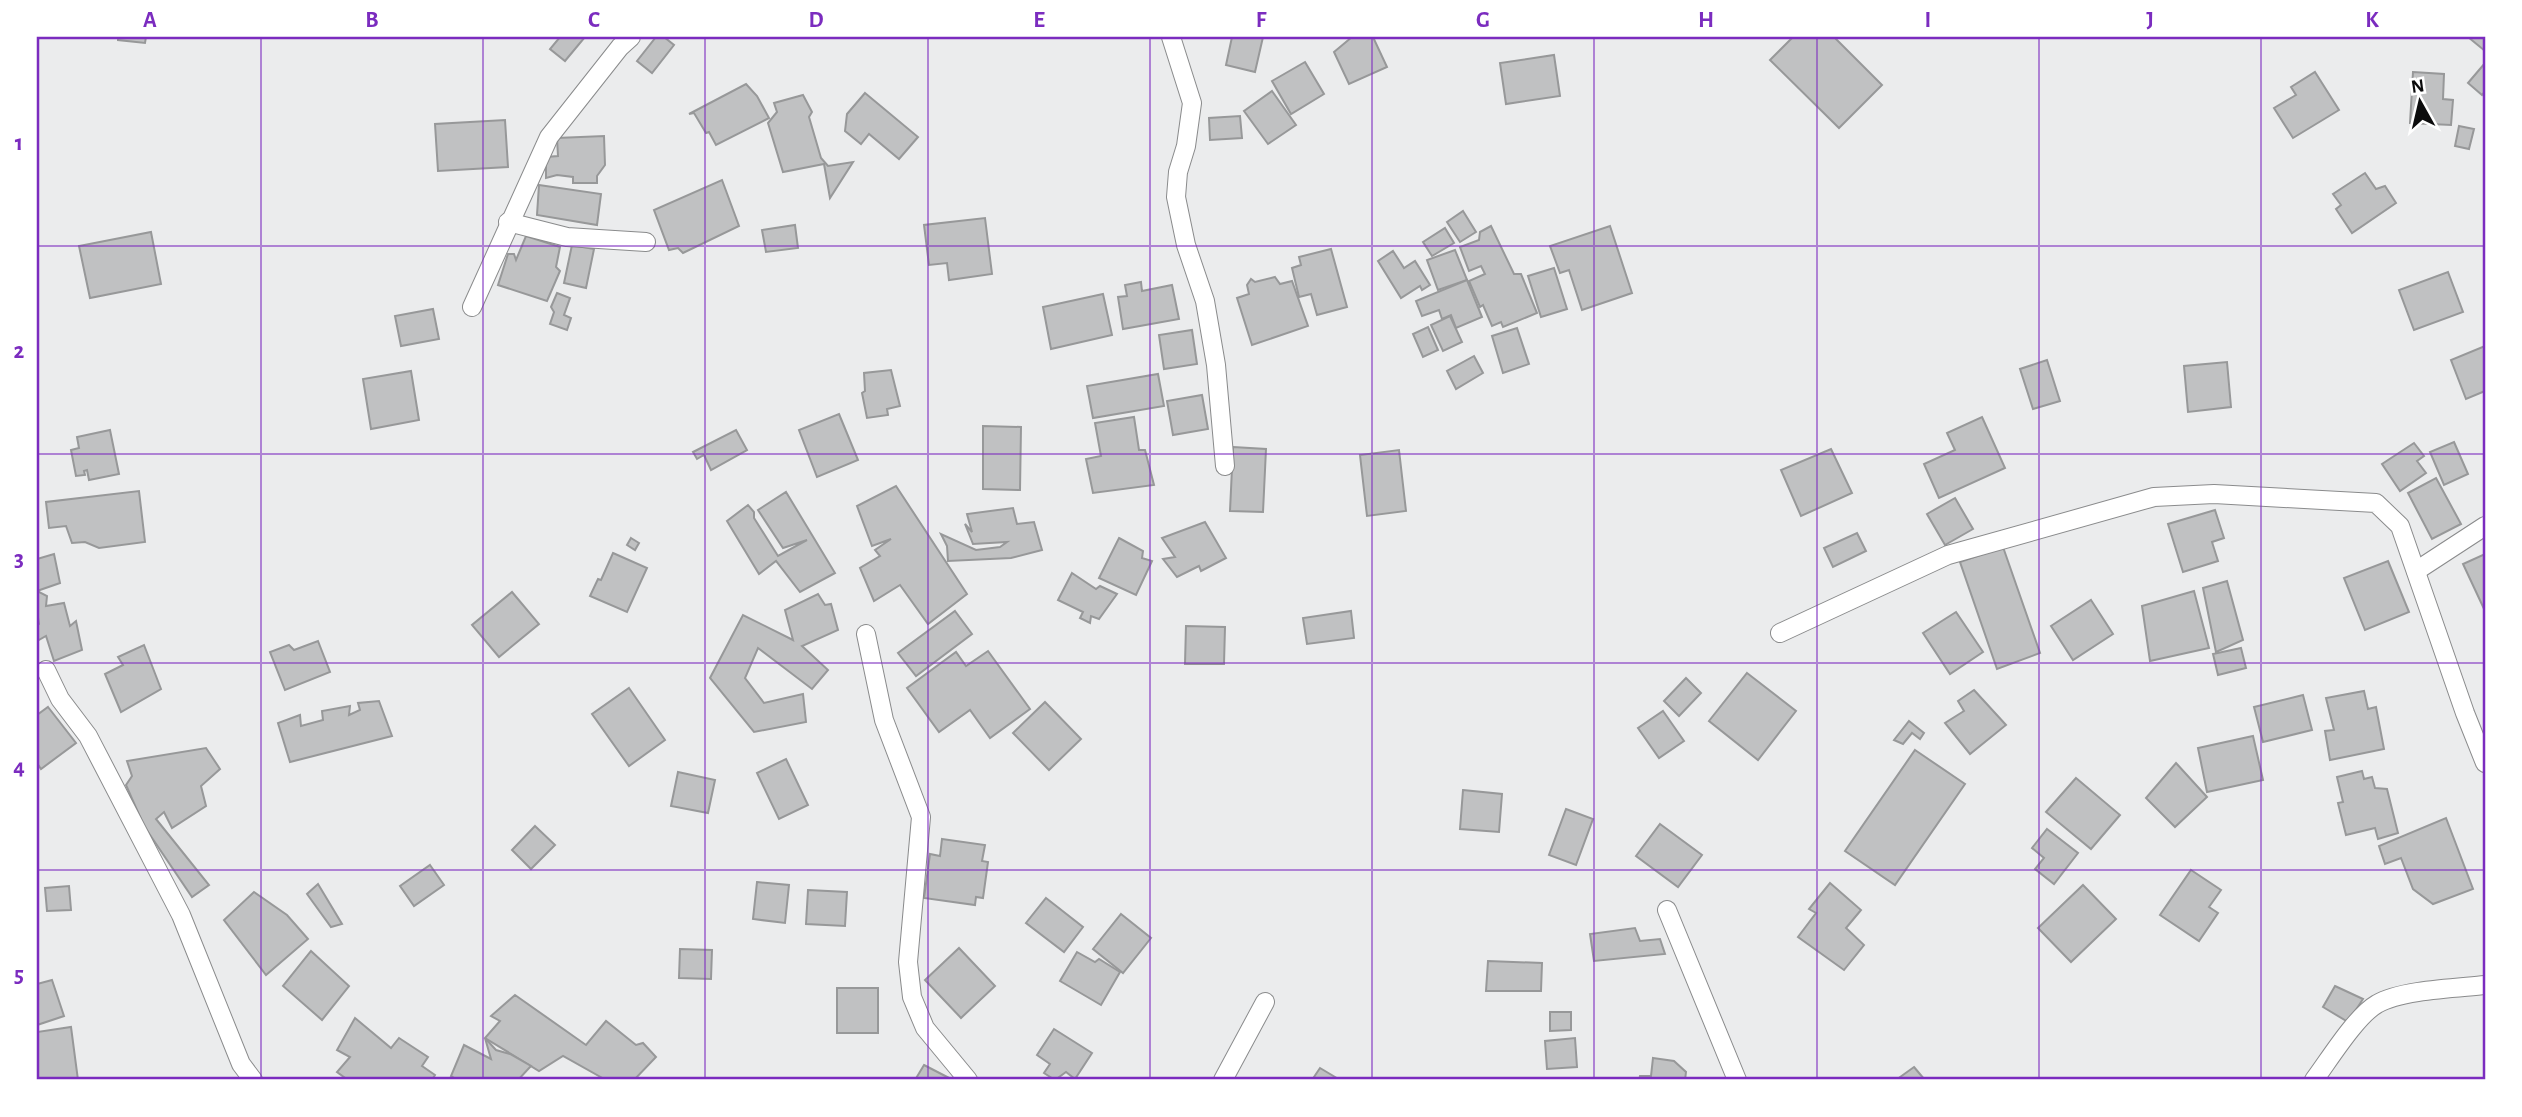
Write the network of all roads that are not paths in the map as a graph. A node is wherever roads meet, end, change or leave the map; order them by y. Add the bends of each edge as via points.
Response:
1 (631, 37) edge
2 (1171, 37) edge
3 (509, 222) junction
4 (646, 242) dead end
5 (472, 307) dead end
6 (1225, 466) dead end
7 (2485, 526) edge
8 (2416, 571) junction
9 (866, 634) dead end
10 (1780, 634) dead end
11 (46, 670) dead end
12 (2485, 763) edge
13 (1667, 910) dead end
14 (2485, 985) edge
15 (1265, 1002) dead end
16 (253, 1080) edge
17 (968, 1080) edge
18 (1223, 1080) edge
19 (1737, 1080) edge
20 (2314, 1080) edge

1 - 3 street via 549,137
2 - 6 street via 1192,103 1176,197 1205,301
3 - 4 street via 567,237
3 - 5 street
7 - 8 street
8 - 10 street via 2400,526 2376,503 2214,494 2154,496 1948,555
8 - 12 street
9 - 17 street via 884,720 921,817 908,962 912,998 925,1028
11 - 16 street via 60,699 88,736 181,915 241,1063
13 - 19 street
14 - 20 street via 2416,992 2377,1004 2350,1030
15 - 18 street

